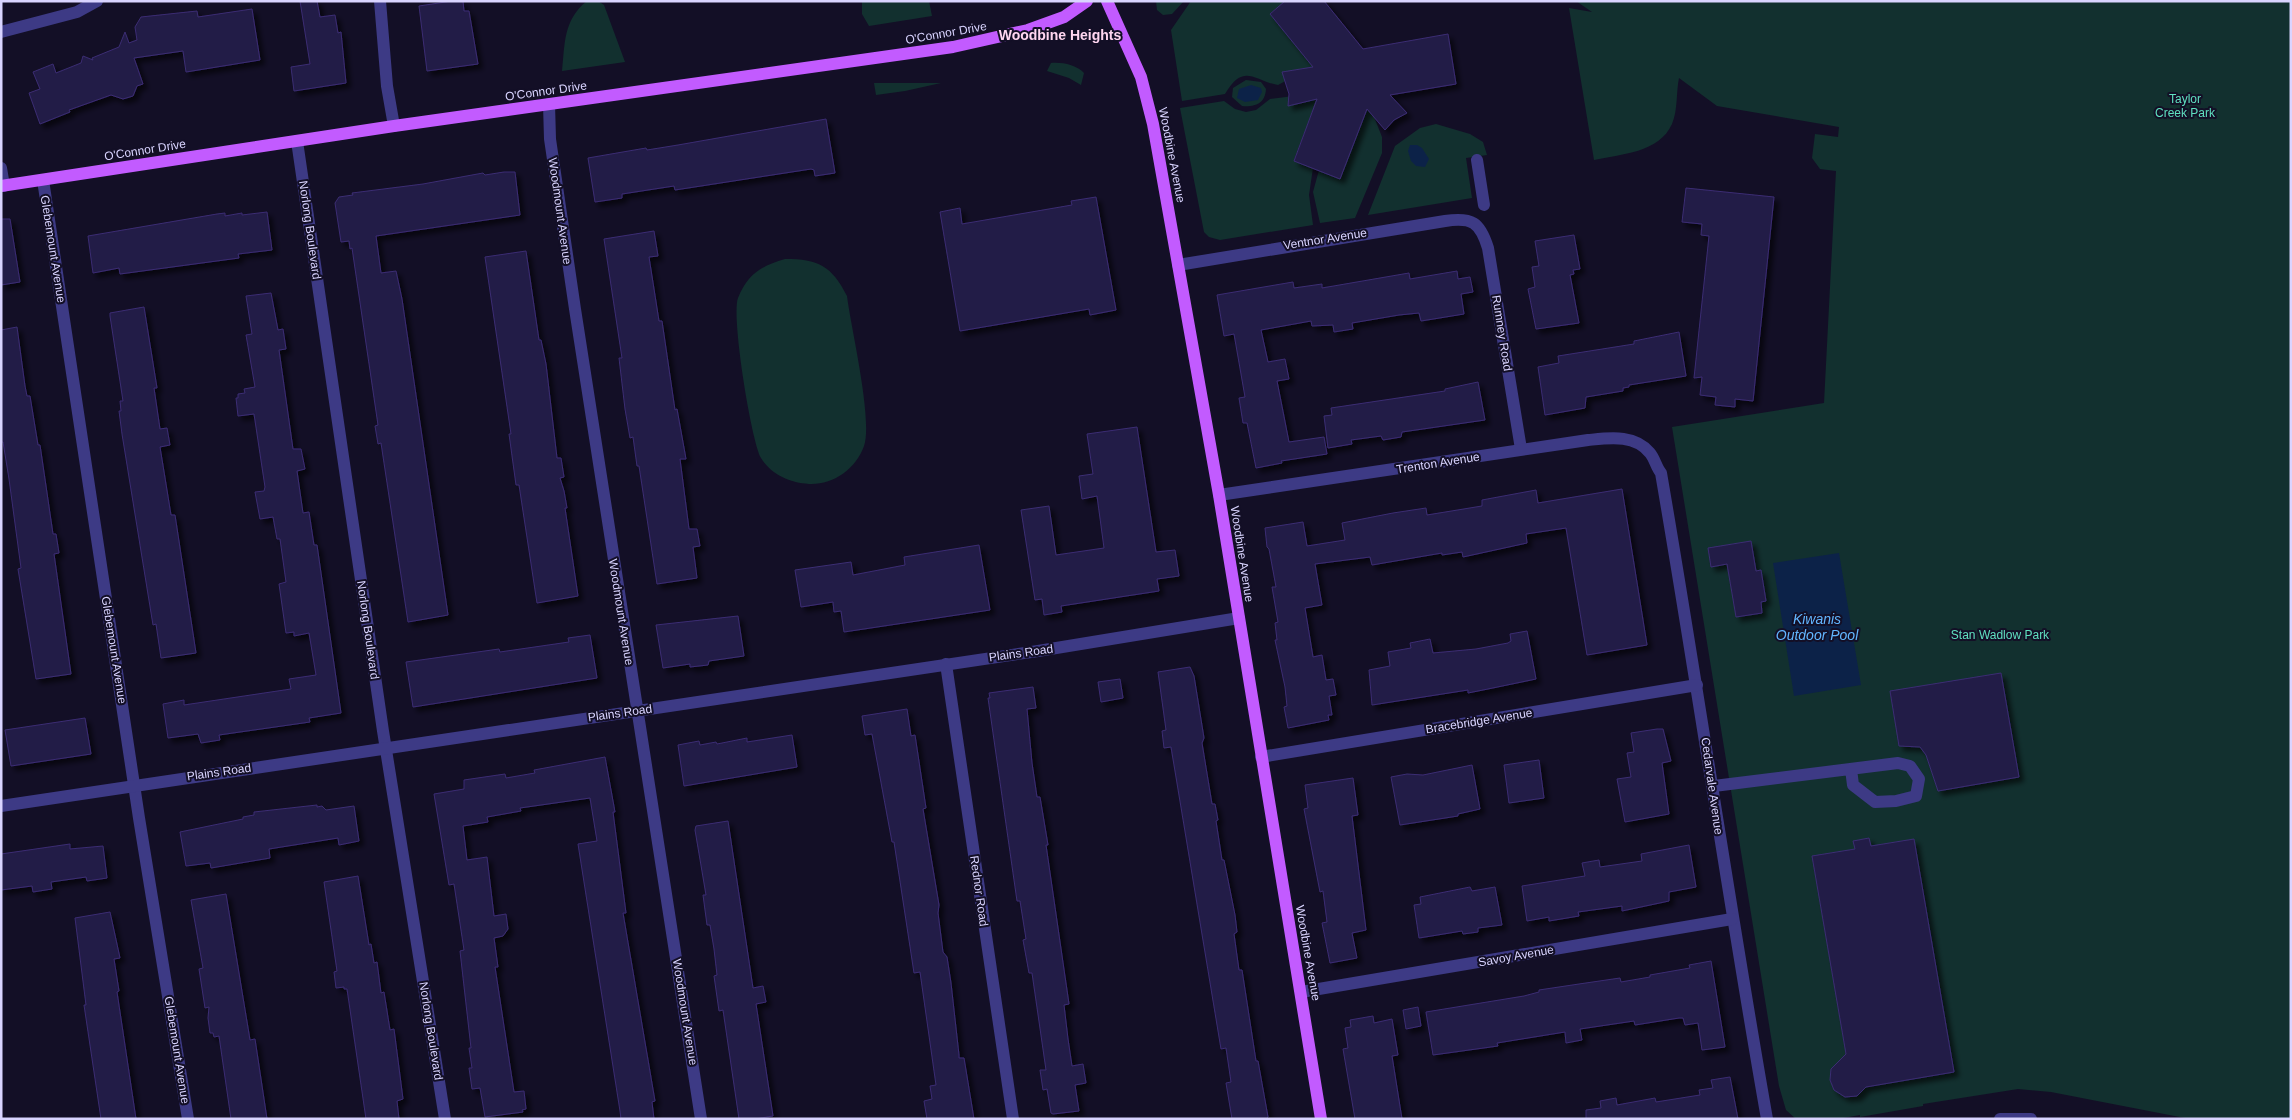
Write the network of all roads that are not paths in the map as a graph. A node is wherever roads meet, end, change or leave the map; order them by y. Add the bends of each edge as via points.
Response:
1 (97, 1) edge
2 (380, 1) edge
3 (1088, 1) edge
4 (1107, 1) edge
5 (1, 32) edge
6 (549, 104) junction
7 (394, 126) junction
8 (297, 141) junction
9 (1477, 160) dead end
10 (1, 168) edge
11 (43, 180) junction
12 (3, 186) edge
13 (1484, 205) dead end
14 (1472, 221) joint
15 (1178, 265) junction
16 (1521, 449) junction
17 (1652, 454) joint
18 (1219, 496) junction
19 (1238, 618) junction
20 (946, 664) junction
21 (1697, 685) junction
22 (636, 710) junction
23 (386, 748) junction
24 (1261, 757) junction
25 (1851, 769) junction
26 (134, 784) junction
27 (1714, 786) junction
28 (1, 806) edge
29 (1732, 920) junction
30 (1301, 992) junction
31 (188, 1119) edge
32 (445, 1119) edge
33 (701, 1119) edge
34 (1012, 1119) edge
35 (1321, 1119) edge
36 (1767, 1119) edge
37 (2000, 1119) edge
38 (2031, 1119) edge

1 - 5 street via 77,12
2 - 7 street via 387,86
3 - 6 main road, O'Connor Drive via 1064,17 1028,30 953,47
4 - 15 main road, Woodbine Avenue via 1141,78 1154,124
6 - 7 main road, O'Connor Drive
6 - 22 street, Woodmount Avenue via 550,139
7 - 8 main road, O'Connor Drive
8 - 11 main road, O'Connor Drive
8 - 23 street, Norlong Boulevard
9 - 13 street
10 - 12 street
11 - 12 main road, O'Connor Drive
11 - 26 street, Glebemount Avenue
14 - 15 street, Ventnor Avenue via 1455,219
14 - 16 street, Rumney Road via 1483,230 1488,248
15 - 18 main road, Woodbine Avenue
16 - 17 street, Trenton Avenue via 1612,438 1629,439 1645,446
16 - 18 street, Trenton Avenue
17 - 21 street, Cedarvale Avenue via 1661,474
18 - 19 main road, Woodbine Avenue
19 - 20 street, Plains Road
19 - 24 main road, Woodbine Avenue
20 - 22 street, Plains Road
20 - 34 street, Rednor Road
21 - 24 street, Bracebridge Avenue
21 - 27 street, Cedarvale Avenue
22 - 23 street, Plains Road
22 - 33 street, Woodmount Avenue via 667,887
23 - 26 street, Plains Road
23 - 32 street, Norlong Boulevard
24 - 30 main road, Woodbine Avenue
25 - 25 street via 1853,785 1875,802 1916,796 1919,779 1910,766 1898,762
25 - 27 street
26 - 28 street, Plains Road
26 - 31 street, Glebemount Avenue
27 - 29 street, Cedarvale Avenue
29 - 30 street, Savoy Avenue
29 - 36 street, Cedarvale Avenue
30 - 35 main road, Woodbine Avenue
37 - 38 street

